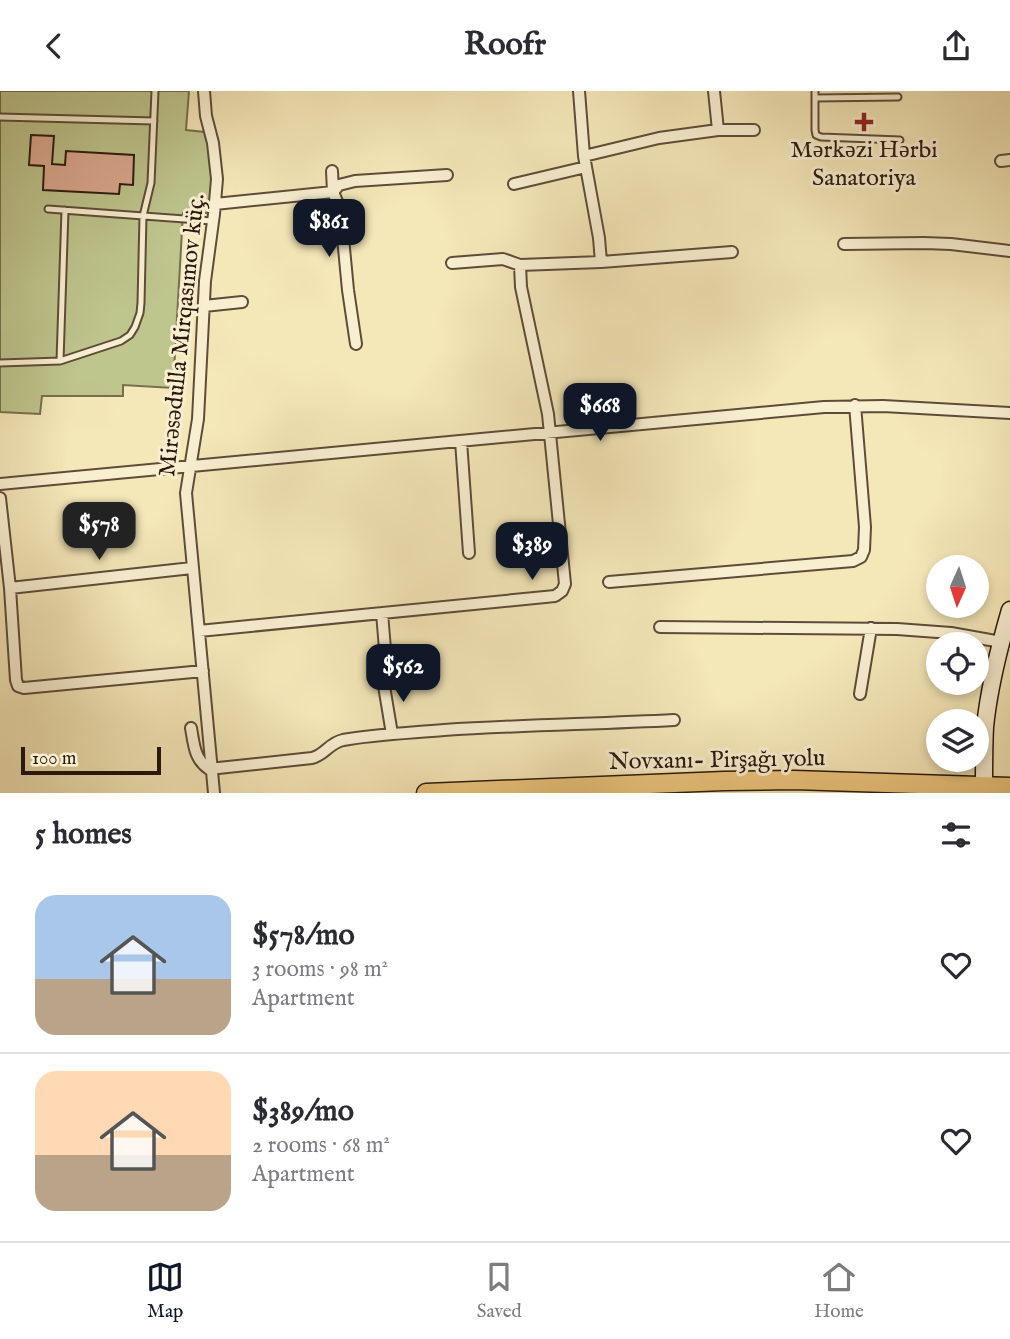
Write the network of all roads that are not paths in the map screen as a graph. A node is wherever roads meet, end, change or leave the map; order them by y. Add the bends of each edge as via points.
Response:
1 (155, 91) edge
2 (204, 91) edge
3 (579, 91) edge
4 (714, 91) edge
5 (815, 94) edge
6 (898, 97) dead end
7 (0, 117) edge
8 (154, 121) junction
9 (754, 129) dead end
10 (718, 130) junction
11 (900, 140) dead end
12 (585, 161) junction
13 (332, 171) dead end
14 (447, 175) dead end
15 (514, 184) dead end
16 (333, 193) junction
17 (215, 204) junction
18 (48, 209) dead end
19 (65, 210) junction
20 (143, 216) junction
21 (213, 221) junction
22 (844, 244) dead end
23 (1010, 251) edge
24 (732, 252) dead end
25 (601, 262) junction
26 (452, 263) dead end
27 (520, 265) junction
28 (242, 302) dead end
29 (204, 306) junction
30 (356, 344) dead end
31 (60, 361) junction
32 (0, 363) edge
33 (855, 405) junction
34 (1010, 413) edge
35 (550, 432) junction
36 (461, 441) junction
37 (191, 467) junction
38 (0, 484) edge
39 (0, 498) edge
40 (470, 553) dead end
41 (192, 568) junction
42 (609, 582) dead end
43 (10, 588) junction
44 (1010, 611) edge
45 (382, 613) junction
46 (660, 627) dead end
47 (871, 628) junction
48 (199, 631) junction
49 (1001, 642) junction
50 (386, 661) dead end
51 (202, 671) junction
52 (383, 680) dead end
53 (860, 694) dead end
54 (674, 720) dead end
55 (191, 728) dead end
56 (392, 734) junction
57 (212, 769) junction
58 (1010, 787) edge
59 (985, 790) edge
60 (215, 793) edge
61 (426, 793) edge

1 - 8 lane
2 - 17 street, Mirəsədulla Mirqasımov küç. via 216,161
3 - 12 street
4 - 10 street
5 - 6 lane
5 - 11 lane via 817,135
7 - 8 lane
8 - 20 lane via 151,183
9 - 10 street
10 - 12 street via 659,138
12 - 15 street
12 - 25 street
13 - 16 street
14 - 16 street via 355,181 339,185
16 - 17 street
16 - 30 street via 341,217
17 - 21 street, Mirəsədulla Mirqasımov küç.
18 - 19 lane
19 - 20 lane
19 - 31 lane
20 - 21 lane
20 - 31 lane via 141,303 135,327 121,341
21 - 29 street, Mirəsədulla Mirqasımov küç.
22 - 23 street via 924,243
24 - 25 street
25 - 27 street
26 - 27 street via 503,259
27 - 35 street
28 - 29 street
29 - 37 street, Mirəsədulla Mirqasımov küç.
31 - 32 lane
33 - 34 street
33 - 35 street
33 - 42 street via 864,508 861,557
35 - 36 street
35 - 45 street via 565,583 562,591 555,596
36 - 37 street
36 - 40 street
37 - 38 street
37 - 41 street, Mirəsədulla Mirqasımov küç. via 186,493
39 - 43 street
41 - 43 street
41 - 48 street, Mirəsədulla Mirqasımov küç.
43 - 51 street via 18,686
44 - 49 street
45 - 48 street
45 - 50 street
46 - 47 street
47 - 49 street
47 - 53 street
48 - 51 street, Mirəsədulla Mirqasımov küç.
49 - 59 street via 987,708
51 - 57 street, Mirəsədulla Mirqasımov küç.
52 - 56 street
54 - 56 street
55 - 57 street via 196,755
56 - 57 street via 340,741 312,758
57 - 60 street, Mirəsədulla Mirqasımov küç.
58 - 59 main road, Novxanı- Pirşağı yolu
59 - 61 main road, Novxanı- Pirşağı yolu via 782,780

